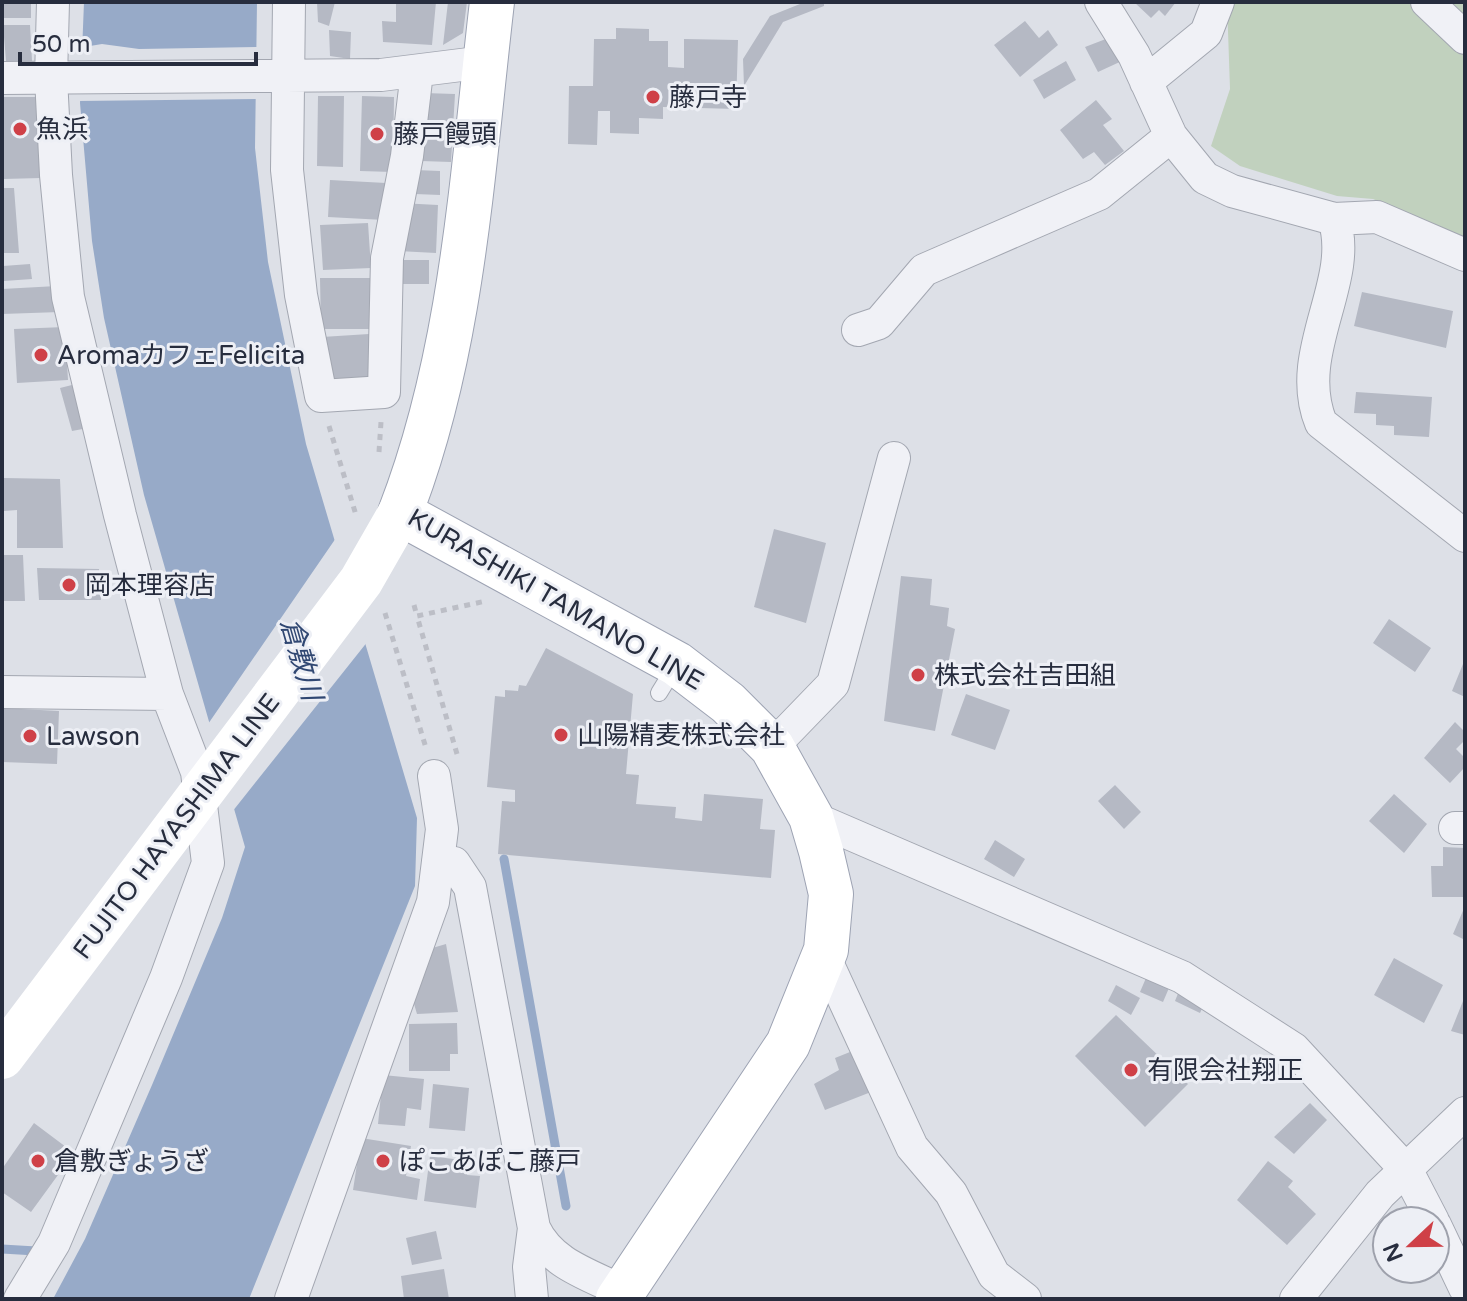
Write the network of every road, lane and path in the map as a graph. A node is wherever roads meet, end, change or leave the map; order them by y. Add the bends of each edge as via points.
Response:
1 (53, 2) edge
2 (289, 2) edge
3 (492, 2) edge
4 (1101, 2) edge
5 (1218, 2) edge
6 (1427, 2) edge
7 (1465, 38) edge
8 (485, 62) junction
9 (417, 72) junction
10 (280, 77) junction
11 (2, 78) edge
12 (56, 78) junction
13 (1146, 82) junction
14 (1171, 136) junction
15 (1334, 219) junction
16 (1465, 255) edge
17 (858, 330) dead end
18 (321, 396) junction
19 (894, 458) dead end
20 (400, 513) junction
21 (357, 520) dead end
22 (1465, 536) edge
23 (371, 592) junction
24 (488, 601) dead end
25 (414, 605) dead end
26 (417, 616) junction
27 (2, 692) edge
28 (167, 694) junction
29 (772, 747) junction
30 (447, 768) junction
31 (205, 788) junction
32 (811, 817) junction
33 (438, 861) junction
34 (824, 956) junction
35 (2, 1057) edge
36 (1465, 1113) edge
37 (1407, 1171) junction
38 (1425, 1205) edge
39 (534, 1228) junction
40 (1451, 1259) edge
41 (1465, 1288) edge
42 (620, 1295) edge
43 (20, 1299) edge
44 (291, 1299) edge
45 (532, 1299) edge
46 (1025, 1299) edge
47 (1296, 1299) edge

1 - 12 street
2 - 10 street
3 - 8 main road, KURASHIKI TAMANO LINE
4 - 13 street
5 - 13 street via 1206,33
6 - 7 street
8 - 9 street
8 - 20 main road, KURASHIKI TAMANO LINE via 453,320 421,457
9 - 10 street
9 - 18 street via 387,258 384,392
10 - 12 street
10 - 18 street via 301,295
11 - 12 street
12 - 28 street via 68,297
13 - 14 street
14 - 15 street via 1205,178 1232,191
14 - 17 street via 1099,194 924,270 879,323
15 - 16 street via 1377,217
15 - 22 street via 1339,231 1337,257 1311,376 1321,423
18 - 21 path
19 - 29 street via 833,684
20 - 23 main road, FUJITO HAYASHIMA LINE
20 - 29 main road, KURASHIKI TAMANO LINE via 668,678 728,703
23 - 30 path
23 - 31 main road, FUJITO HAYASHIMA LINE
24 - 26 path
25 - 26 path
26 - 30 path
27 - 28 street
28 - 31 street
29 - 32 main road, KURASHIKI TAMANO LINE
30 - 33 street
31 - 35 main road, FUJITO HAYASHIMA LINE
31 - 43 street via 208,863 197,895 54,1243
32 - 34 main road, KURASHIKI TAMANO LINE via 831,894
32 - 37 street via 1182,977 1294,1049
33 - 39 street via 454,863 470,887
33 - 44 street via 433,902
34 - 42 main road, KURASHIKI TAMANO LINE via 788,1044
34 - 46 street via 912,1147 951,1193 994,1275
36 - 37 street
37 - 38 street
37 - 47 street via 1380,1194
39 - 42 street via 556,1258
39 - 45 street
40 - 41 street

